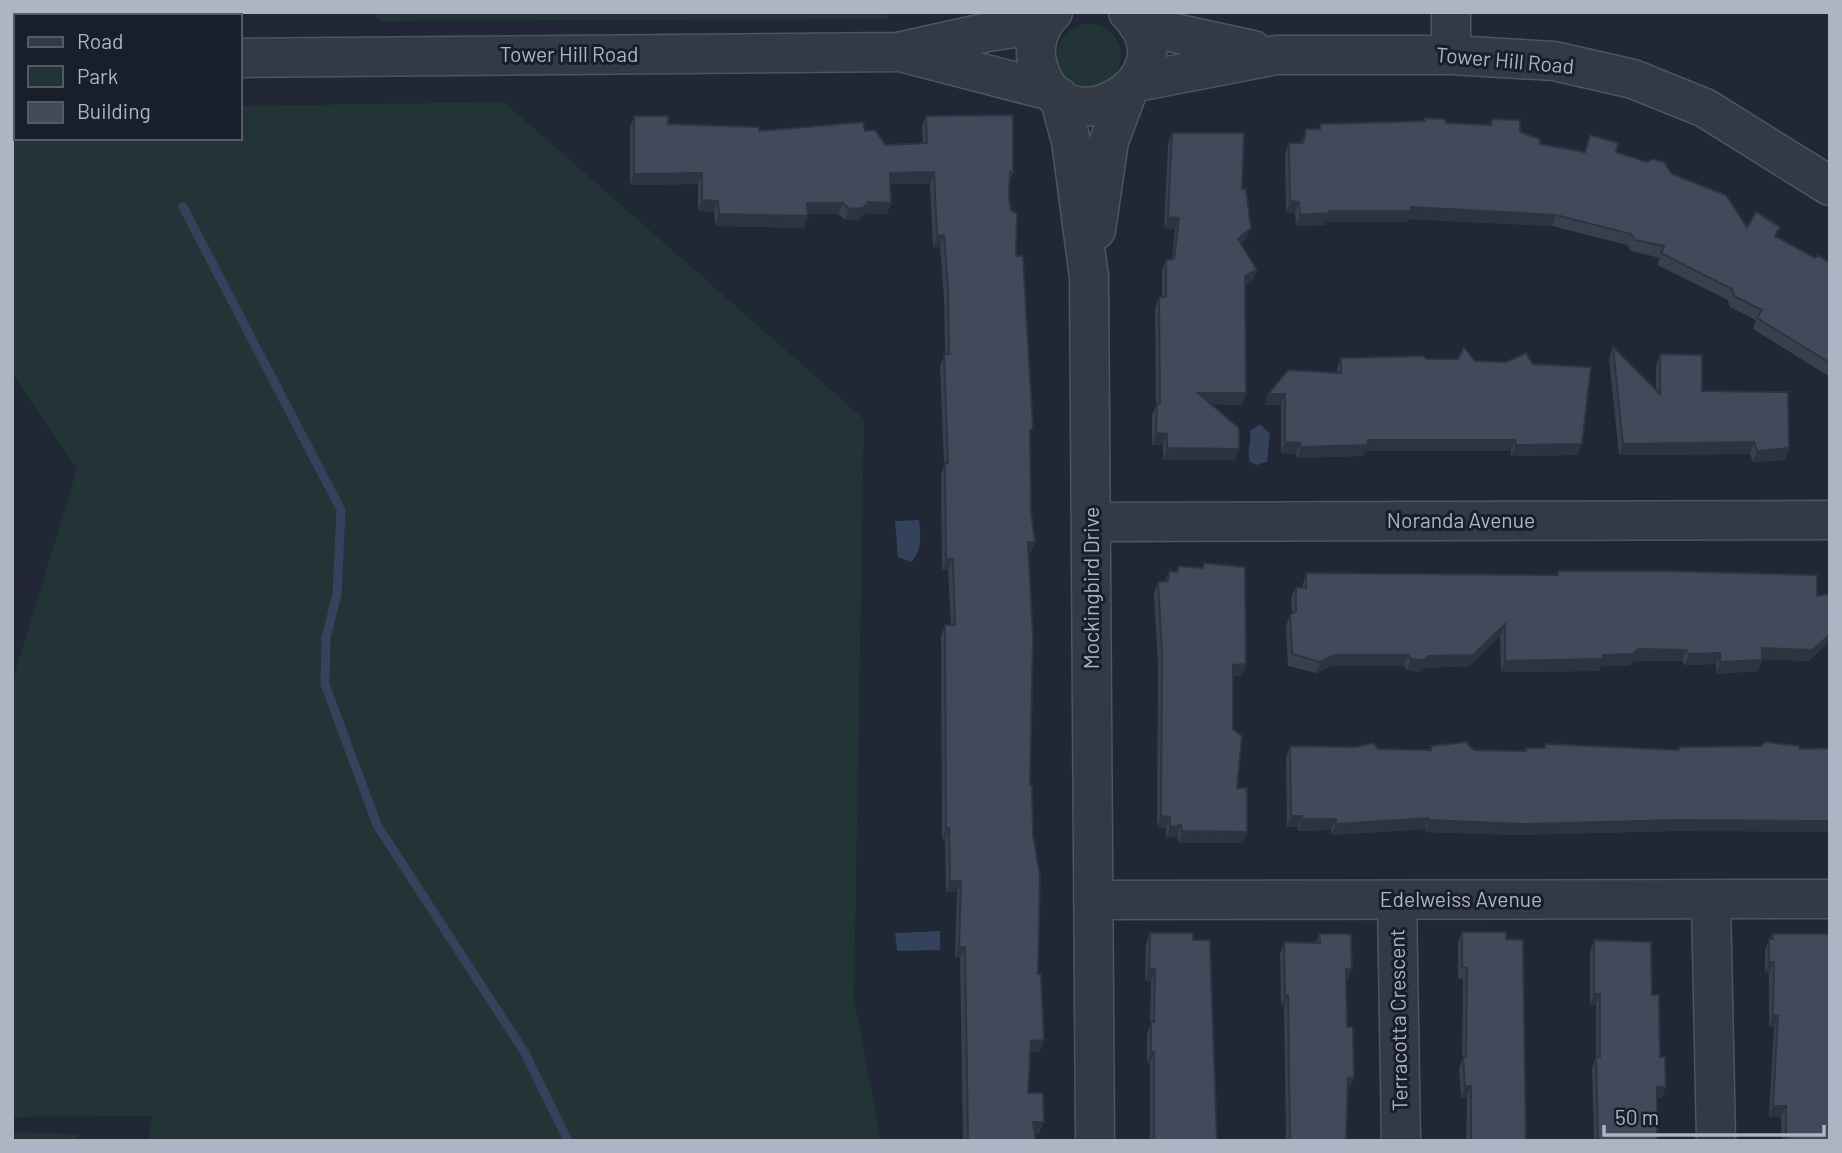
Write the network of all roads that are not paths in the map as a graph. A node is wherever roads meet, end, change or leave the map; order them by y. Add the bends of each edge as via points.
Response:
1 (1451, 12) edge
2 (1048, 18) edge
3 (1133, 18) edge
4 (898, 52) junction
5 (1451, 54) junction
6 (1276, 55) junction
7 (242, 58) edge
8 (1132, 87) junction
9 (1055, 94) junction
10 (1830, 186) edge
11 (1089, 277) junction
12 (1830, 520) edge
13 (1092, 522) junction
14 (1830, 899) edge
15 (1093, 900) junction
16 (1397, 900) junction
17 (1711, 900) junction
18 (1095, 1141) edge
19 (1401, 1141) edge
20 (1716, 1141) edge

1 - 5 street
2 - 4 street, Tower Hill Road
2 - 9 street, Mockingbird Drive via 1037,41 1036,59 1041,76
3 - 6 street, Tower Hill Road
3 - 8 street, Mockingbird Drive via 1145,48 1142,71
4 - 7 street, Tower Hill Road
4 - 9 street, Tower Hill Road
5 - 6 street, Tower Hill Road
5 - 10 street, Tower Hill Road via 1554,61 1633,79 1705,108
6 - 8 street, Tower Hill Road
8 - 9 street, Tower Hill Road via 1112,103 1094,107 1076,105
8 - 11 street, Mockingbird Drive via 1109,141
9 - 11 street, Mockingbird Drive via 1071,141
11 - 13 street, Mockingbird Drive
12 - 13 street, Noranda Avenue
13 - 15 street, Mockingbird Drive
14 - 17 street, Edelweiss Avenue
15 - 16 street, Edelweiss Avenue
15 - 18 street
16 - 17 street, Edelweiss Avenue
16 - 19 street, Terracotta Crescent
17 - 20 street

